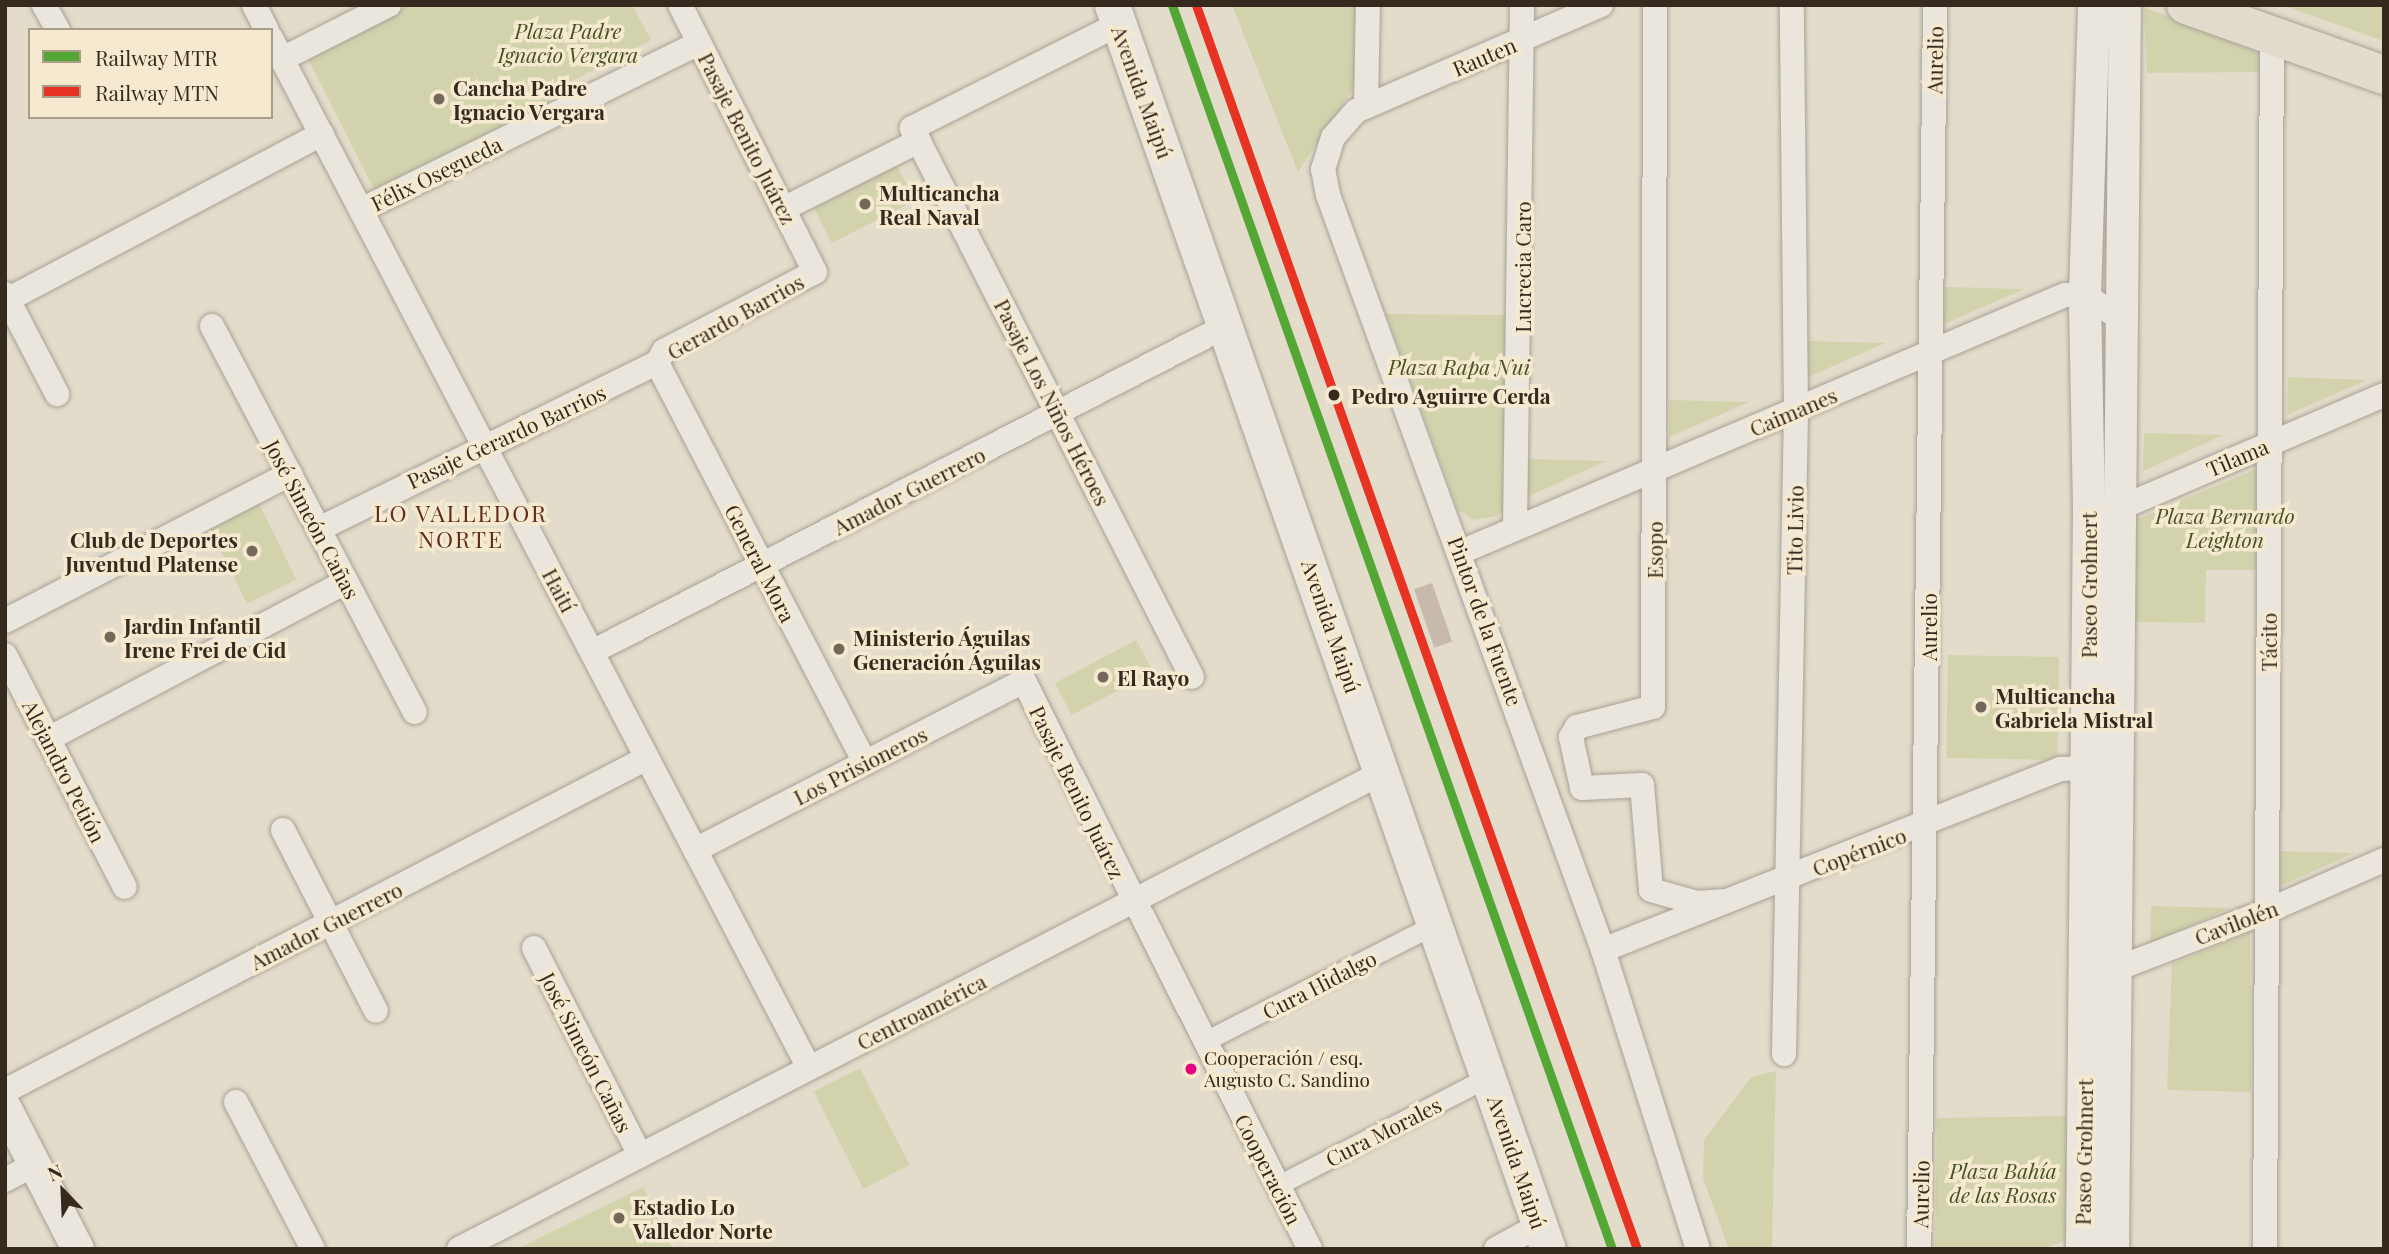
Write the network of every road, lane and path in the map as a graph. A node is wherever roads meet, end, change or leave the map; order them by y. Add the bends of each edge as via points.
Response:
1 (44, 5) edge
2 (254, 5) edge
3 (389, 5) edge
4 (680, 5) edge
5 (1368, 5) edge
6 (1522, 5) edge
7 (1601, 5) edge
8 (1655, 5) edge
9 (1791, 5) edge
10 (1935, 5) edge
11 (2094, 5) edge
12 (2125, 5) edge
13 (2186, 5) edge
14 (1116, 15) edge
15 (57, 28) edge
16 (266, 28) edge
17 (2272, 36) junction
18 (1522, 40) junction
19 (699, 43) junction
20 (277, 49) edge
21 (2384, 75) edge
22 (1366, 106) junction
23 (322, 134) junction
24 (916, 134) junction
25 (783, 209) junction
26 (361, 210) junction
27 (815, 272) joint
28 (2085, 295) junction
29 (6, 298) edge
30 (2122, 320) junction
31 (212, 326) dead end
32 (1226, 326) junction
33 (1930, 353) junction
34 (657, 363) junction
35 (57, 394) dead end
36 (2384, 395) edge
37 (1796, 410) junction
38 (1059, 413) junction
39 (2269, 443) junction
40 (485, 446) junction
41 (1654, 470) junction
42 (290, 474) junction
43 (2104, 508) junction
44 (1515, 528) junction
45 (319, 529) junction
46 (1461, 552) junction
47 (762, 565) junction
48 (346, 582) junction
49 (5, 621) edge
50 (592, 652) junction
51 (5, 655) edge
52 (1192, 677) dead end
53 (1024, 681) joint
54 (13, 687) edge
55 (415, 712) dead end
56 (48, 739) junction
57 (647, 758) junction
58 (865, 763) junction
59 (2102, 767) junction
60 (1383, 772) junction
61 (1926, 825) junction
62 (283, 830) dead end
63 (695, 850) junction
64 (2384, 860) edge
65 (1788, 878) junction
66 (125, 887) dead end
67 (1725, 901) junction
68 (1132, 902) junction
69 (2267, 911) junction
70 (331, 922) junction
71 (1434, 925) junction
72 (534, 948) dead end
73 (1603, 950) junction
74 (2100, 969) junction
75 (376, 1011) dead end
76 (1203, 1042) junction
77 (1784, 1054) dead end
78 (809, 1068) junction
79 (1488, 1077) junction
80 (5, 1091) edge
81 (236, 1102) dead end
82 (5, 1107) edge
83 (640, 1155) junction
84 (34, 1164) junction
85 (5, 1180) edge
86 (1278, 1185) junction
87 (1544, 1237) edge
88 (78, 1249) edge
89 (313, 1249) edge
90 (459, 1249) edge
91 (1310, 1249) edge
92 (1496, 1249) edge
93 (1698, 1249) edge
94 (1919, 1249) edge
95 (2082, 1249) edge
96 (2113, 1249) edge
97 (2265, 1249) edge

1 - 15 street
2 - 16 street
3 - 20 street
4 - 19 street, Pasaje Benito Juárez
5 - 22 street
6 - 18 street, Lucrecia Caro
7 - 18 street, Rauten
8 - 41 street, Esopo
9 - 37 street, Tito Livio
10 - 33 street, Aurelio
11 - 28 street, Paseo Grohnert via 2089,43
12 - 30 street, Paseo Grohnert
13 - 17 main road
14 - 24 street
14 - 32 main road, Avenida Maipú
17 - 21 main road
17 - 39 street, Tácito
18 - 22 street, Rauten
18 - 44 street, Lucrecia Caro
19 - 25 street, Pasaje Benito Juárez
19 - 26 street, Félix Osegueda
20 - 23 street, Haití
22 - 46 street, Pintor de la Fuente via 1346,118 1333,137 1324,182
23 - 26 street, Haití
23 - 29 street
24 - 25 street
24 - 38 street, Pasaje Los Niños Héroes
25 - 27 street, Pasaje Benito Juárez
26 - 40 street, Haití
27 - 34 street, Gerardo Barrios via 664,351
28 - 30 street
28 - 33 street, Caimanes via 2065,295
28 - 43 street, Paseo Grohnert
29 - 35 street
30 - 43 street, Paseo Grohnert
31 - 42 street, José Simeón Cañas
32 - 38 street, Amador Guerrero
32 - 60 main road, Avenida Maipú
33 - 37 street, Caimanes
33 - 61 street, Aurelio
34 - 40 street, Pasaje Gerardo Barrios
34 - 47 street, General Mora
36 - 39 street, Tilama
37 - 41 street, Caimanes
37 - 65 street, Tito Livio
38 - 47 street, Amador Guerrero
38 - 52 street, Pasaje Los Niños Héroes
39 - 43 street, Tilama
39 - 69 street, Tácito
40 - 45 street, Pasaje Gerardo Barrios
40 - 50 street, Haití
41 - 44 street, Caimanes
41 - 67 street, Esopo via 1653,707 1577,727 1571,737 1582,788 1642,785 1651,890 1697,903
42 - 45 street, José Simeón Cañas
42 - 49 street
43 - 59 street, Paseo Grohnert
44 - 46 street, Caimanes
45 - 48 street, José Simeón Cañas
46 - 73 street, Pintor de la Fuente
47 - 50 street, Amador Guerrero
47 - 58 street, General Mora
48 - 55 street, José Simeón Cañas
48 - 56 street
50 - 57 street, Haití
51 - 54 street, Alejandro Petión
53 - 58 street, Los Prisioneros
53 - 68 street, Pasaje Benito Juárez
54 - 56 street, Alejandro Petión
56 - 66 street, Alejandro Petión
57 - 63 street, Haití
57 - 70 street, Amador Guerrero
58 - 63 street, Los Prisioneros
59 - 61 street, Copérnico via 2060,769
59 - 74 street, Paseo Grohnert
60 - 68 street, Centroamérica
60 - 71 main road, Avenida Maipú
61 - 65 street, Copérnico
61 - 94 street, Aurelio
62 - 70 street
63 - 78 street, Haití
64 - 69 street, Cavilolén
65 - 67 street, Copérnico
65 - 77 street, Tito Livio
67 - 73 street, Copérnico
68 - 76 street, Cooperación
68 - 78 street, Centroamérica
69 - 74 street, Cavilolén
69 - 97 street, Tácito
70 - 75 street
70 - 80 street, Amador Guerrero
71 - 76 street, Cura Hidalgo
71 - 79 main road, Avenida Maipú
72 - 83 street, José Simeón Cañas
73 - 93 street, Pintor de la Fuente
74 - 95 street, Paseo Grohnert
74 - 96 street, Paseo Grohnert
76 - 86 street, Cooperación
78 - 83 street, Centroamérica
79 - 86 street, Cura Morales
79 - 87 main road, Avenida Maipú
81 - 89 street
82 - 84 street
83 - 90 street, Centroamérica
84 - 85 street
84 - 88 street
86 - 91 street, Cooperación
87 - 92 street

